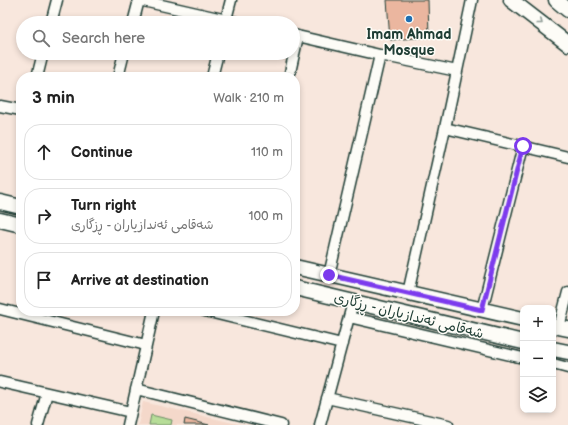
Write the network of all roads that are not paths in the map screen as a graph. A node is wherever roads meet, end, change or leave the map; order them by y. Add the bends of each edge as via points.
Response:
1 (57, 0) edge
2 (139, 0) edge
3 (231, 0) edge
4 (472, 0) edge
5 (511, 0) edge
6 (556, 0) edge
7 (568, 10) edge
8 (53, 16) edge
9 (135, 16) edge
10 (205, 16) edge
11 (227, 16) edge
12 (300, 36) edge
13 (568, 44) edge
14 (380, 55) junction
15 (41, 60) edge
16 (122, 60) edge
17 (216, 60) edge
18 (291, 60) edge
19 (457, 71) junction
20 (38, 72) edge
21 (119, 72) edge
22 (213, 72) edge
23 (290, 72) edge
24 (0, 106) edge
25 (16, 109) edge
26 (445, 128) junction
27 (523, 146) junction
28 (568, 157) edge
29 (0, 202) edge
30 (16, 206) edge
31 (0, 220) edge
32 (16, 224) edge
33 (300, 268) edge
34 (329, 275) junction
35 (300, 289) edge
36 (568, 292) edge
37 (408, 293) junction
38 (353, 302) junction
39 (0, 309) edge
40 (482, 310) junction
41 (16, 313) edge
42 (28, 316) edge
43 (153, 316) edge
44 (226, 316) edge
45 (349, 318) junction
46 (520, 318) edge
47 (560, 327) edge
48 (520, 341) edge
49 (342, 344) junction
50 (146, 345) junction
51 (556, 350) edge
52 (568, 352) edge
53 (520, 357) edge
54 (556, 365) edge
55 (568, 368) edge
56 (0, 382) edge
57 (136, 389) junction
58 (47, 393) junction
59 (328, 398) junction
60 (131, 412) junction
61 (38, 425) edge
62 (128, 425) edge
63 (281, 425) edge
64 (320, 425) edge
65 (448, 425) edge

1 - 8 street
2 - 9 street
2 - 10 street
3 - 11 street
4 - 19 street
5 -> 13 street
6 - 7 street
12 - 14 street
14 - 19 street
14 - 34 street
15 - 20 street
16 - 21 street
17 - 22 street
18 - 23 street
19 - 26 street
24 - 25 street
26 - 27 street
26 - 37 street
27 - 28 street
27 - 40 street
29 - 30 street
31 - 32 street
33 - 34 street, شەقامی ئەندازیاران - ڕزگاری
34 - 37 street, شەقامی ئەندازیاران - ڕزگاری
35 - 38 street, شەقامی ئەندازیاران - ڕزگاری
36 - 47 street
37 - 40 street, شەقامی ئەندازیاران - ڕزگاری
38 - 45 street
38 - 48 street, شەقامی ئەندازیاران - ڕزگاری
39 - 41 street
40 - 46 street, شەقامی ئەندازیاران - ڕزگاری
42 - 50 street
43 - 50 street
44 - 49 street
45 - 49 street
45 - 53 street
49 - 59 street
50 - 57 street
51 - 52 street
54 - 55 street
56 - 58 street
57 - 60 street
57 - 63 street
58 - 60 street
58 - 61 street
59 - 64 street
59 - 65 street
60 - 62 street

